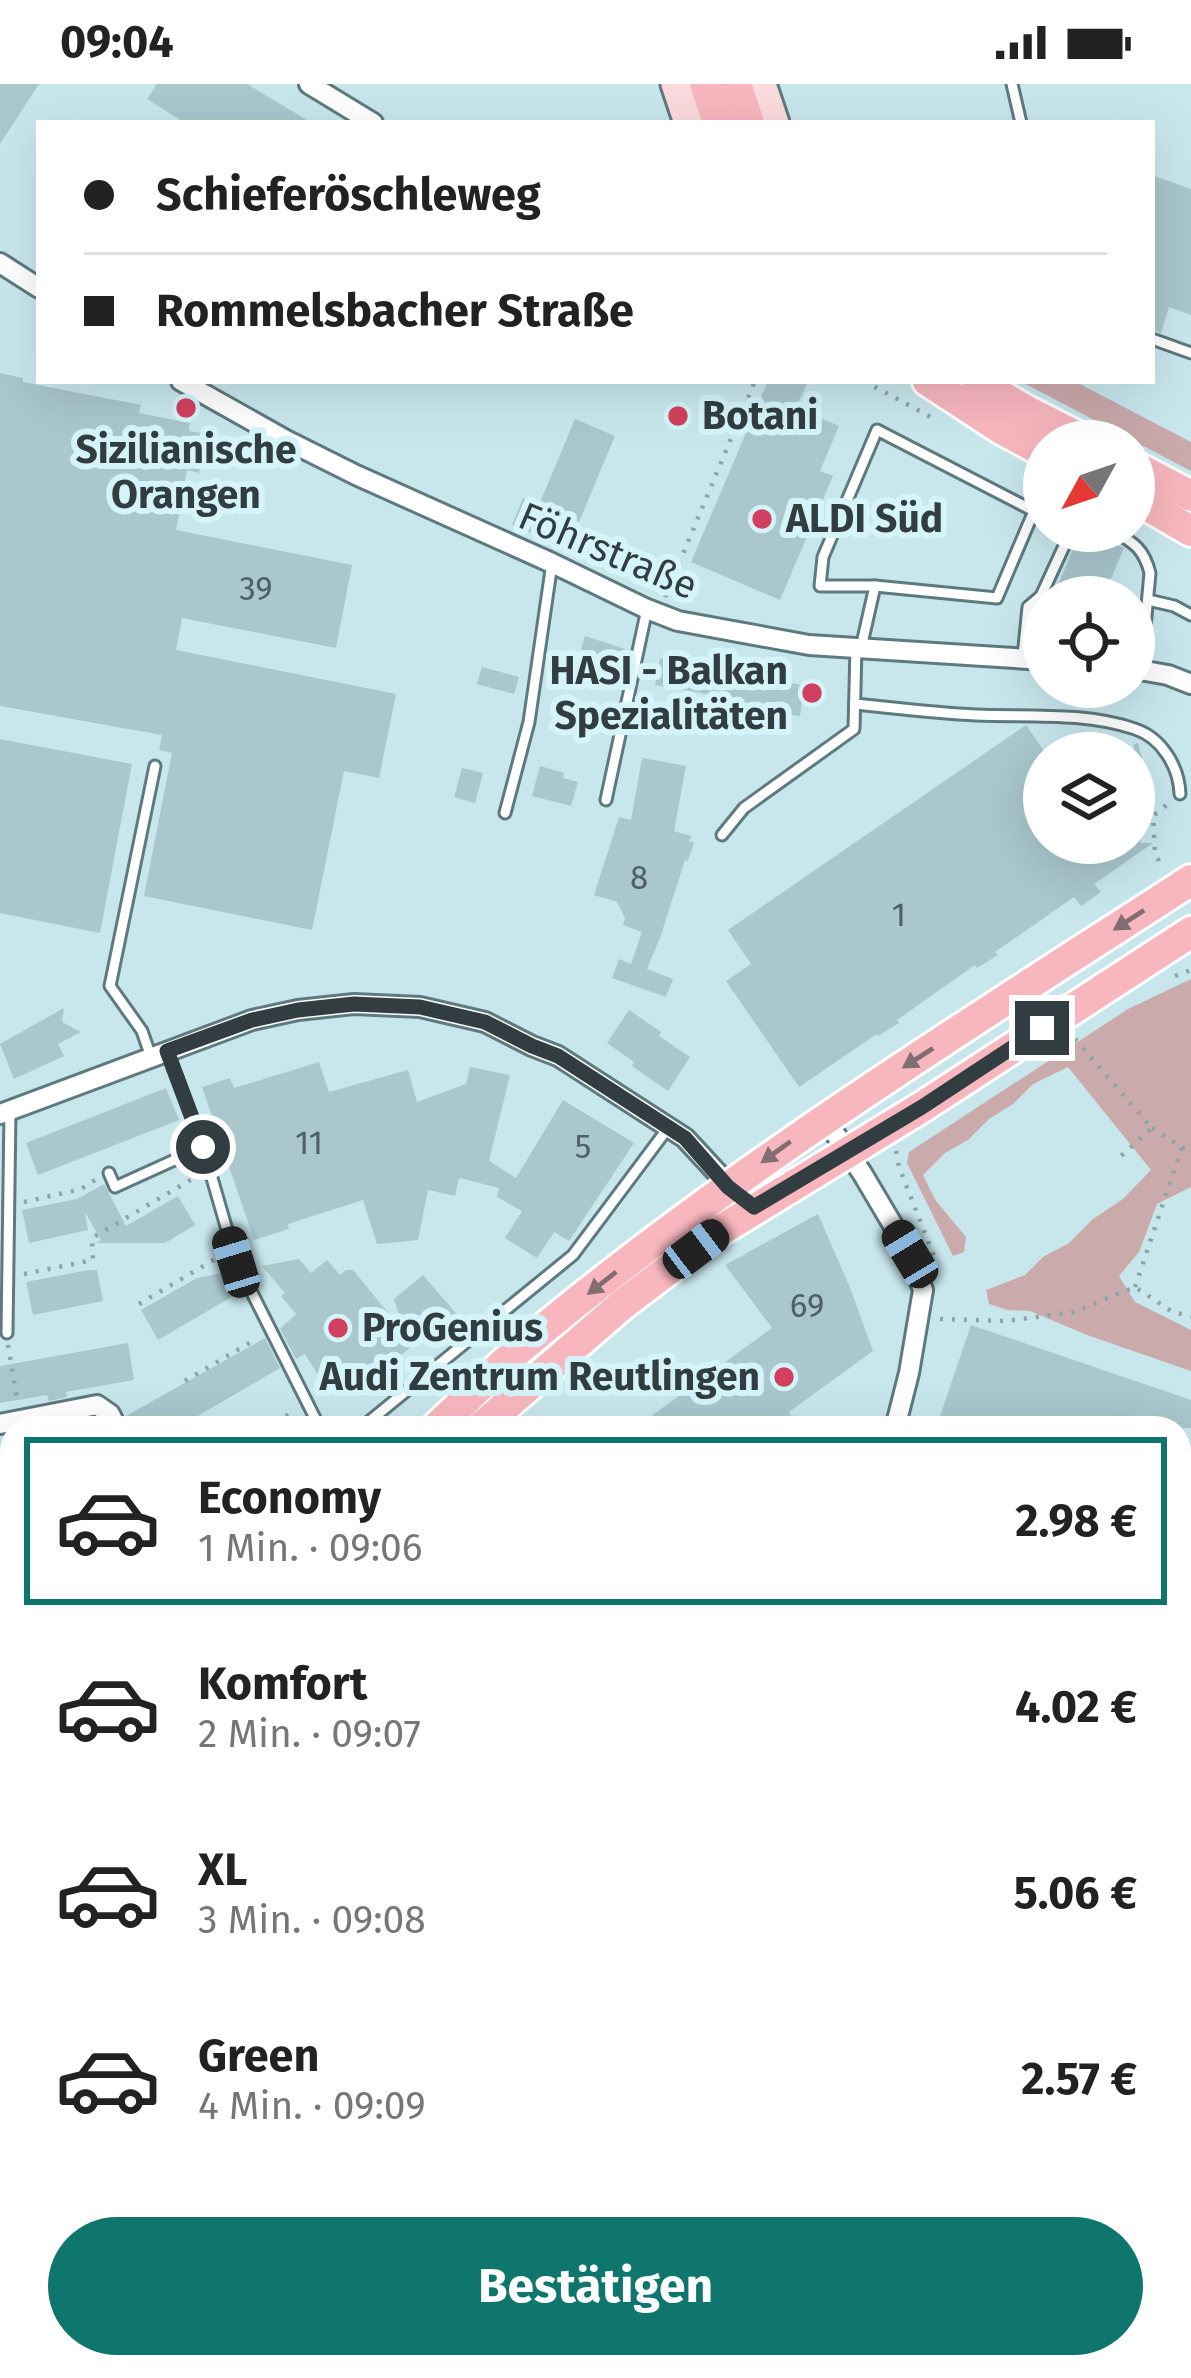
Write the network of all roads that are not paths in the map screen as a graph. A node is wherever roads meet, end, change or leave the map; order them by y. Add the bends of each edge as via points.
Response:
1 (309, 84) edge
2 (675, 84) edge
3 (705, 84) edge
4 (736, 84) edge
5 (763, 84) edge
6 (1012, 84) edge
7 (1023, 84) edge
8 (1017, 105) junction
9 (368, 120) edge
10 (687, 120) edge
11 (717, 120) edge
12 (748, 120) edge
13 (774, 120) edge
14 (1020, 120) edge
15 (0, 263) edge
16 (36, 286) edge
17 (1155, 340) edge
18 (1191, 353) edge
19 (186, 384) edge
20 (938, 384) edge
21 (986, 398) edge
22 (1037, 420) edge
23 (1023, 432) edge
24 (1155, 477) edge
25 (1191, 496) edge
26 (1155, 510) edge
27 (1191, 531) edge
28 (552, 563) junction
29 (875, 586) junction
30 (1155, 602) edge
31 (653, 611) junction
32 (1191, 615) edge
33 (859, 648) junction
34 (1023, 659) edge
35 (1155, 674) edge
36 (1191, 684) edge
37 (855, 704) junction
38 (155, 766) dead end
39 (1180, 794) road end
40 (606, 800) dead end
41 (505, 813) dead end
42 (722, 835) dead end
43 (1191, 880) edge
44 (1184, 942) edge
45 (159, 1054) junction
46 (5, 1112) edge
47 (825, 1119) junction
48 (668, 1128) junction
49 (203, 1147) junction
50 (847, 1151) junction
51 (109, 1173) dead end
52 (728, 1187) junction
53 (754, 1207) junction
54 (7, 1333) road end
55 (43, 1416) edge
56 (111, 1416) edge
57 (314, 1416) edge
58 (377, 1416) edge
59 (449, 1416) edge
60 (494, 1416) edge
61 (898, 1416) edge

1 - 9 street
2 - 10 main road
3 - 11 main road
4 - 12 main road
5 - 13 main road
6 - 8 lane
7 - 8 lane
8 - 14 lane
15 - 16 street
17 - 18 lane
19 - 28 street, Föhrstraße via 320,458
20 - 21 main road
21 - 22 main road
21 - 23 main road
24 - 25 main road
26 - 27 main road
28 - 31 street, Föhrstraße
28 - 41 lane via 530,722
29 - 29 lane via 997,598 1034,511 877,430 823,557 820,586
29 - 33 lane
30 - 32 lane
31 - 33 street, Föhrstraße via 718,630
31 - 40 lane
33 - 34 street, Föhrstraße
33 - 37 lane
35 - 36 street
37 - 39 lane via 1137,729 1173,763
37 - 42 lane via 854,729 744,808
38 - 45 lane via 110,986
43 -> 47 main road
44 - 50 main road
45 - 46 street
45 - 48 street via 298,1010 420,1007 485,1022 558,1056
45 - 49 lane
46 - 54 lane
47 - 50 street
47 -> 52 main road
48 - 52 street
48 - 58 lane via 573,1256
49 - 51 lane via 115,1187
49 - 57 lane via 236,1262
50 - 53 main road
50 - 61 street via 910,1254 922,1290
52 - 53 street
52 -> 59 main road via 519,1349
53 - 60 main road via 622,1304
55 - 56 street via 97,1406

